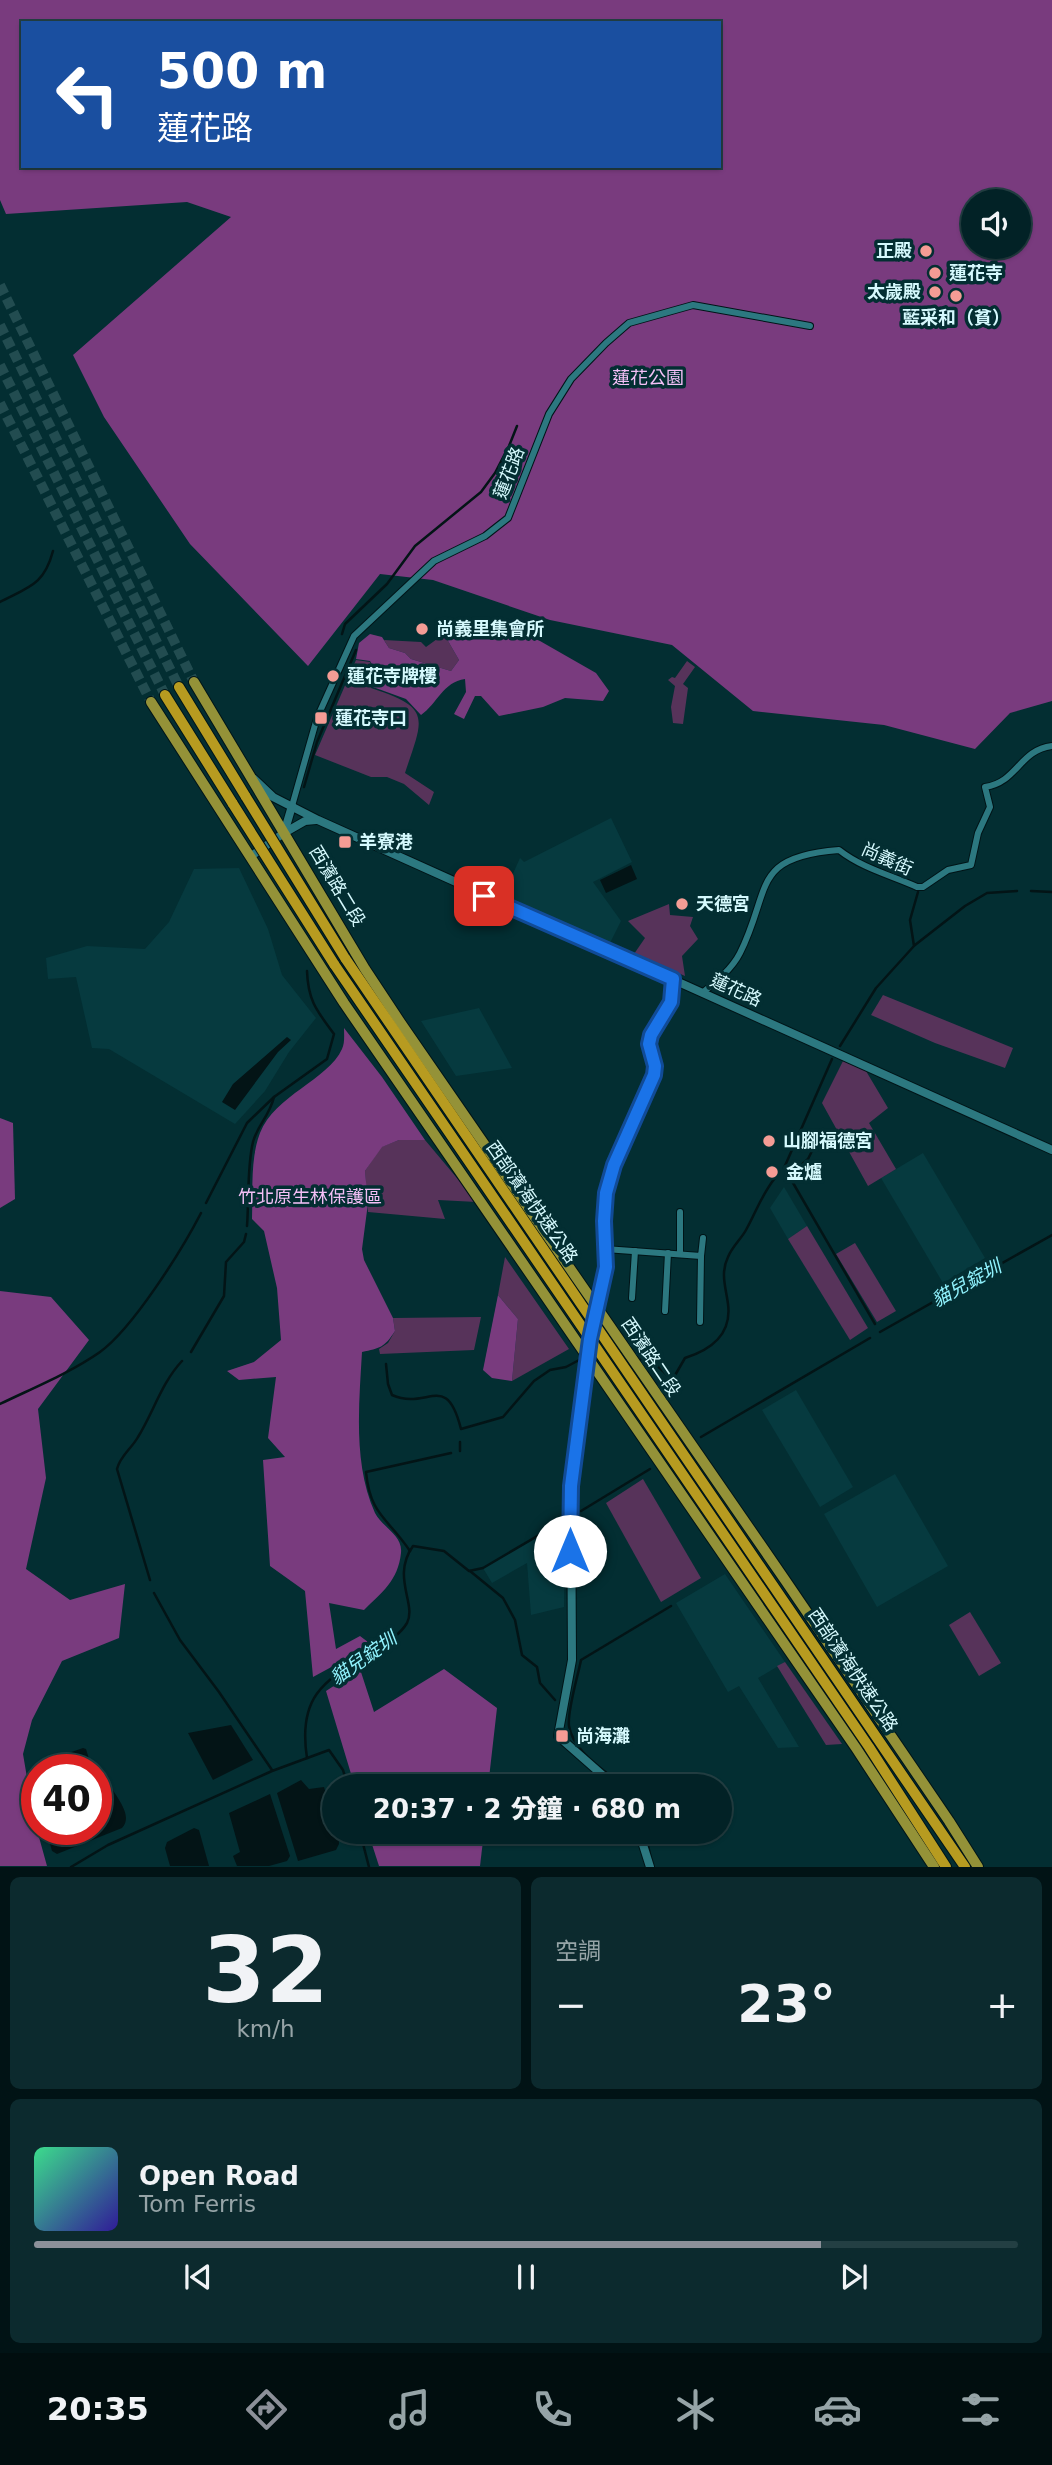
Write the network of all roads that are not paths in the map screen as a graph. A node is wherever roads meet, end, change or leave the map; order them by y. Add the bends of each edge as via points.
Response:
1 (810, 326) dead end
2 (194, 682) tunnel mouth
3 (179, 687) tunnel mouth
4 (165, 695) tunnel mouth
5 (151, 702) tunnel mouth
6 (1052, 746) edge
7 (247, 772) junction
8 (292, 806) junction
9 (318, 820) junction
10 (284, 833) junction
11 (250, 857) junction
12 (673, 979) junction
13 (702, 993) junction
14 (1052, 1150) edge
15 (680, 1212) dead end
16 (703, 1238) dead end
17 (605, 1249) junction
18 (635, 1251) junction
19 (668, 1253) junction
20 (680, 1254) junction
21 (701, 1256) junction
22 (632, 1298) dead end
23 (597, 1310) junction
24 (665, 1311) dead end
25 (700, 1322) dead end
26 (595, 1324) junction
27 (590, 1339) junction
28 (588, 1356) junction
29 (600, 1774) edge
30 (643, 1844) edge
31 (650, 1867) edge
32 (934, 1867) edge
33 (946, 1867) edge
34 (965, 1867) edge
35 (978, 1867) edge

1 - 8 street, 蓮花路 via 693,305 629,323 606,343 571,379 549,414 508,518 485,536 434,561 354,636 317,718
2 - 7 main road, 西濱路二段
3 - 26 highway, 西部濱海快速公路, bridge via 345,958
4 - 27 highway, 西部濱海快速公路, bridge via 334,964
5 - 11 main road
6 - 13 street, 尚義街 via 1031,752 1004,780 985,787 990,807 971,864 948,870 923,887 853,860 839,850 783,862 764,888 740,953
7 - 8 street via 273,797
7 - 10 main road, 西濱路二段
8 - 9 street, 蓮花路
8 - 10 street, 蓮花路
9 - 10 street via 305,821
9 - 12 street, 蓮花路
10 - 11 street
10 - 23 main road, 西濱路二段 via 400,1021
11 - 28 main road via 344,1003
12 - 13 street, 蓮花路
12 - 17 street via 671,1002 649,1044 654,1075 609,1180
13 - 14 street, 蓮花路
15 - 20 street
16 - 21 street
17 - 18 street
17 - 23 street
18 - 19 street
18 - 22 street
19 - 20 street
19 - 24 street
20 - 21 street
21 - 25 street
23 - 26 street
23 - 35 main road, 西濱路二段
26 - 27 street
26 - 34 highway, 西部濱海快速公路
27 - 28 street
27 - 33 highway, 西部濱海快速公路
28 - 29 street via 571,1486 572,1660 558,1736
28 - 32 main road
30 - 31 street

